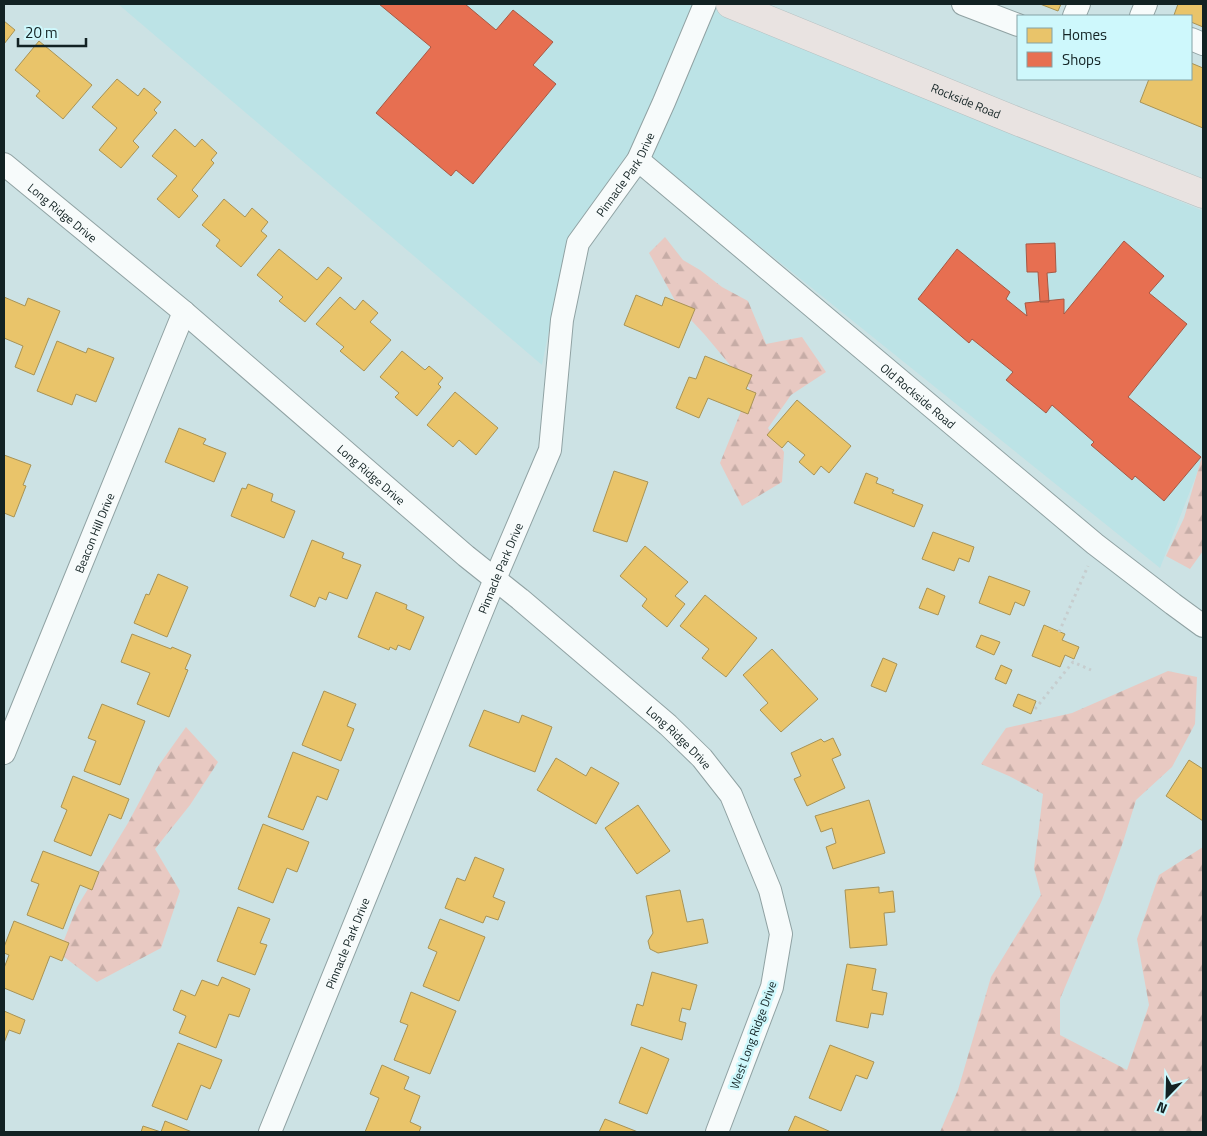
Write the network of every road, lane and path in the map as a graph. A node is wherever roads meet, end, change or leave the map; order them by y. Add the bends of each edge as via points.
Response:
1 (705, 4) edge
2 (730, 4) edge
3 (963, 4) edge
4 (1017, 25) edge
5 (638, 160) junction
6 (4, 164) edge
7 (1203, 194) edge
8 (184, 312) junction
9 (1090, 561) dead end
10 (495, 579) junction
11 (1203, 626) edge
12 (1060, 632) dead end
13 (1092, 670) dead end
14 (1035, 709) dead end
15 (4, 753) edge
16 (731, 794) joint
17 (270, 1132) edge
18 (717, 1132) edge

1 - 5 street, Pinnacle Park Drive
2 - 7 main road, Rockside Road
3 - 4 street
5 - 10 street, Pinnacle Park Drive via 578,243 562,320 550,450
5 - 11 street, Old Rockside Road via 1095,544
6 - 8 street, Long Ridge Drive
8 - 10 street, Long Ridge Drive
8 - 15 street, Beacon Hill Drive
9 - 12 path
10 - 16 street, Long Ridge Drive via 668,726 702,758
10 - 17 street, Pinnacle Park Drive
13 - 14 path via 1073,662
16 - 18 street, West Long Ridge Drive via 770,890 781,934 772,987

